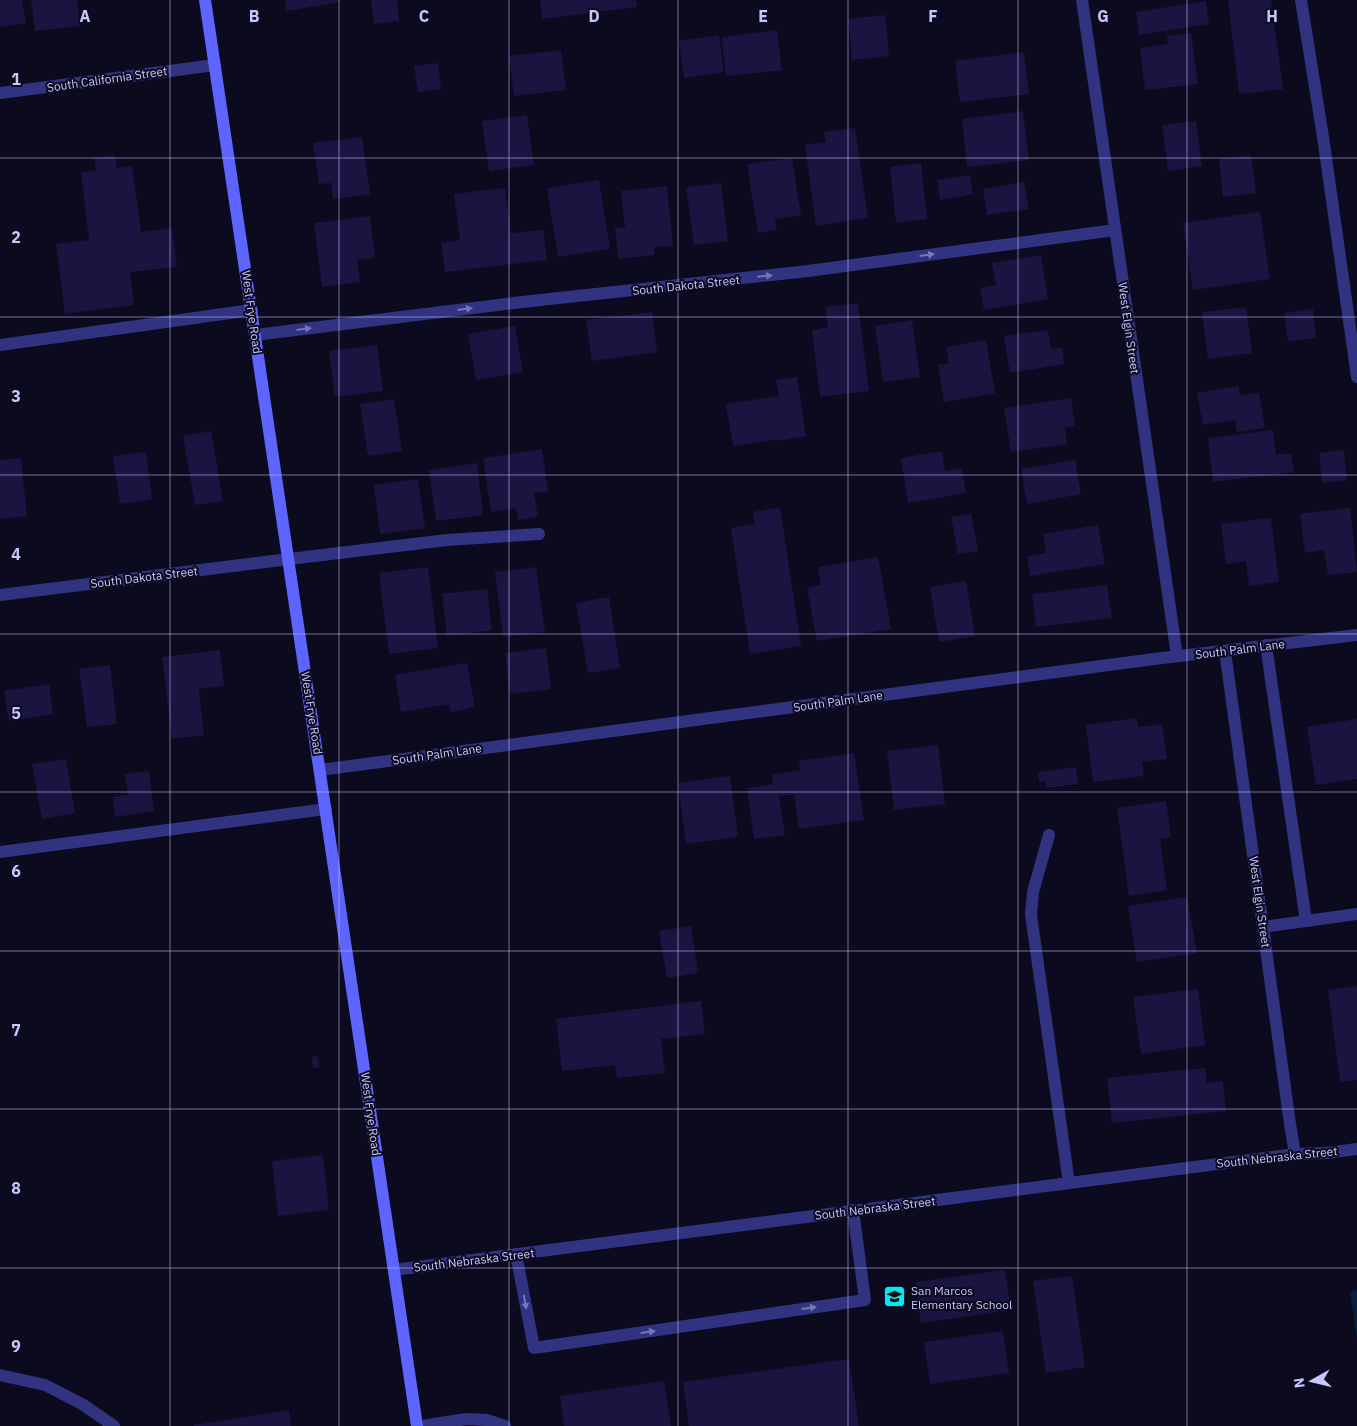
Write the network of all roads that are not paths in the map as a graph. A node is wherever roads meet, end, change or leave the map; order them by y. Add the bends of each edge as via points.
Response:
1 (205, 0) edge
2 (1082, 0) edge
3 (1300, 0) edge
4 (215, 65) junction
5 (0, 93) edge
6 (1115, 230) junction
7 (252, 310) junction
8 (255, 335) junction
9 (0, 345) edge
10 (1357, 377) edge
11 (539, 534) dead end
12 (288, 559) junction
13 (0, 595) edge
14 (1357, 635) edge
15 (1266, 646) junction
16 (1225, 651) junction
17 (1177, 656) junction
18 (320, 770) junction
19 (326, 809) junction
20 (1049, 835) dead end
21 (0, 852) edge
22 (1357, 914) edge
23 (1306, 921) junction
24 (1264, 927) junction
25 (1357, 1148) edge
26 (1295, 1154) junction
27 (1069, 1182) junction
28 (853, 1210) junction
29 (516, 1254) junction
30 (394, 1270) junction
31 (0, 1375) edge
32 (114, 1426) edge
33 (417, 1426) edge
34 (422, 1426) edge
35 (505, 1426) edge

1 - 4 street, West Frye Road
2 - 6 street, West Elgin Street
3 - 10 street
4 - 5 street, South California Street
4 - 7 street, West Frye Road
8 -> 6 street, South Dakota Street via 808,271
6 - 17 street, West Elgin Street
7 - 8 street, West Frye Road
7 - 9 street
8 - 12 street, West Frye Road
11 - 12 street, South Dakota Street via 447,540
12 - 13 street, South Dakota Street
12 - 18 street, West Frye Road
14 - 15 street, South Palm Lane
15 - 16 street, South Palm Lane
15 - 23 street
16 - 17 street, South Palm Lane
16 - 24 street, West Elgin Street
17 - 18 street, South Palm Lane
18 - 19 street, West Frye Road
19 - 21 street
19 - 30 street, West Frye Road
20 - 27 street via 1033,892 1031,914
22 - 23 street
23 - 24 street
24 - 26 street, West Elgin Street
25 - 26 street, South Nebraska Street
26 - 27 street, South Nebraska Street
27 - 28 street, South Nebraska Street
28 - 29 street, South Nebraska Street
29 -> 28 street via 534,1348 865,1300
29 - 30 street, South Nebraska Street
30 - 33 street, West Frye Road
31 - 32 street via 44,1385 82,1404
34 - 35 street via 487,1420

